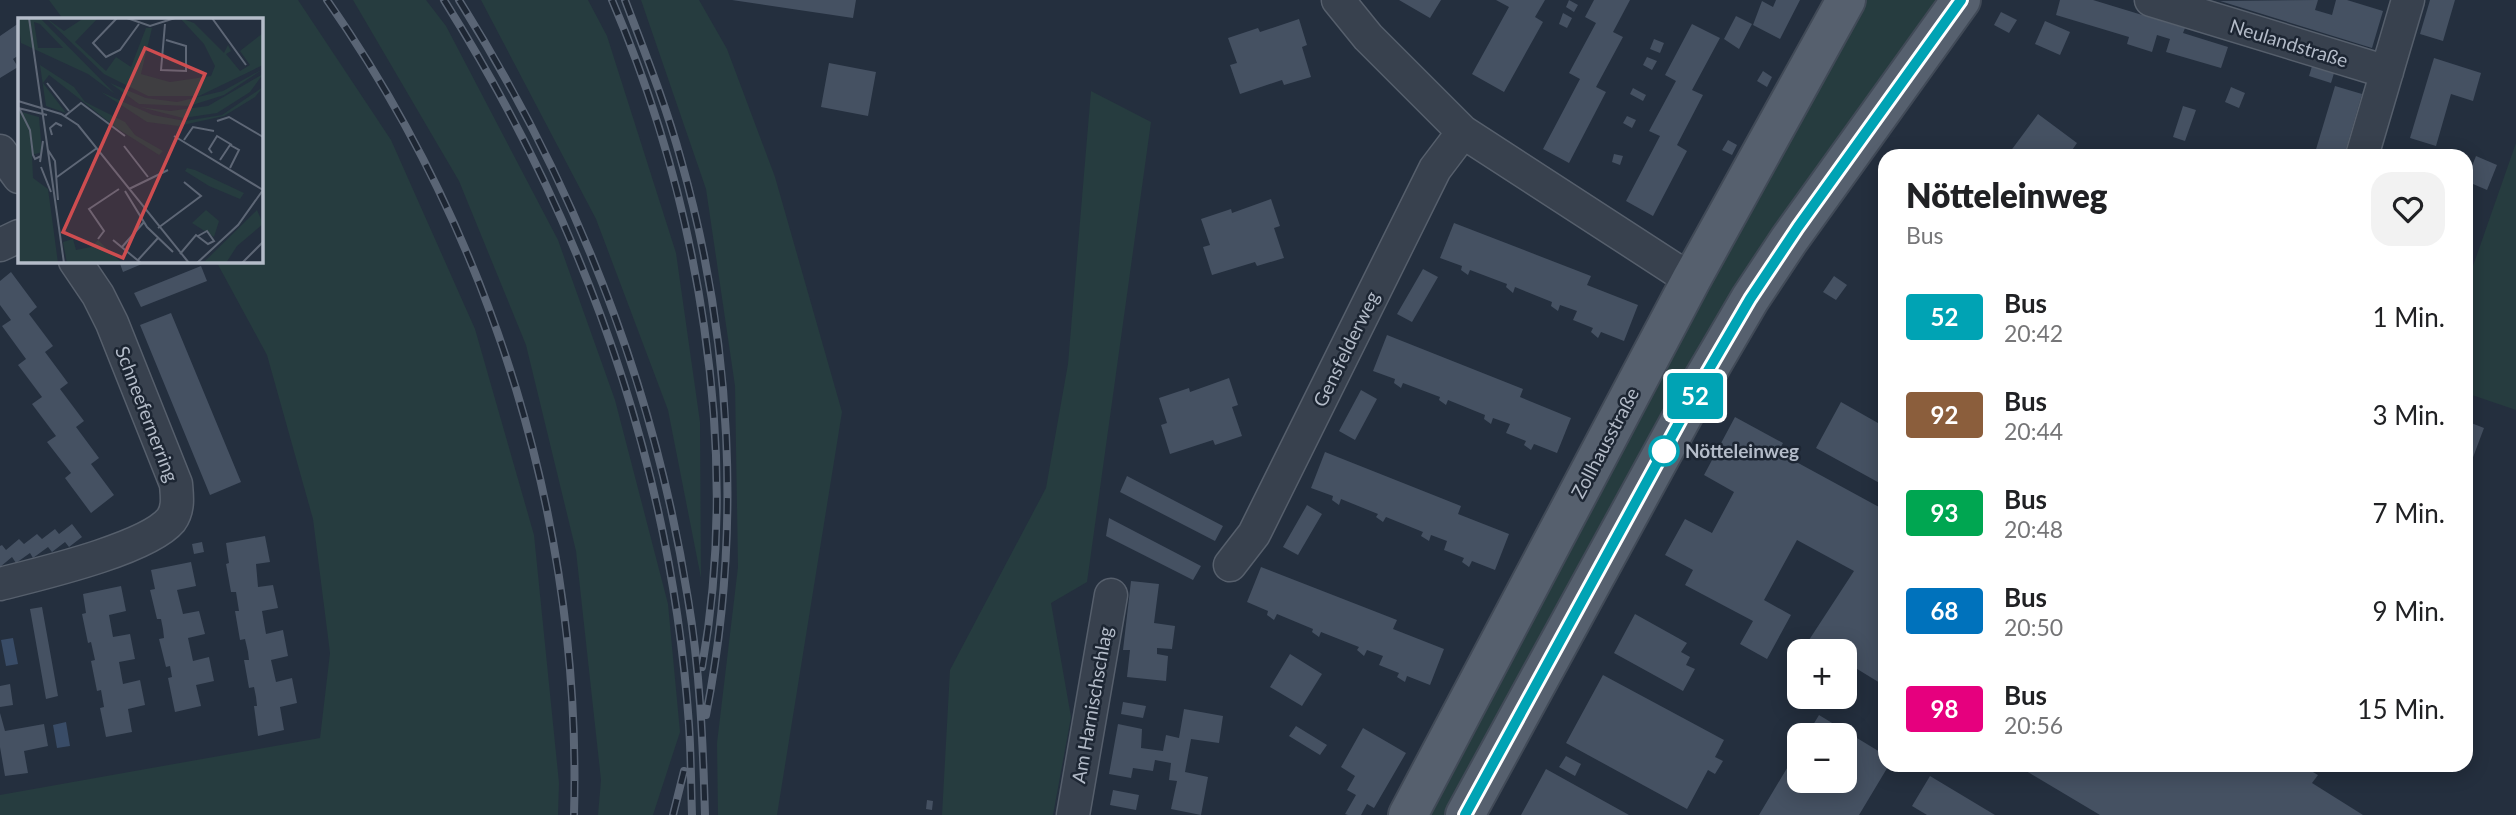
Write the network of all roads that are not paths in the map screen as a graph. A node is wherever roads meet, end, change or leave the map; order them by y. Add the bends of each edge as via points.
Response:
1 (1338, 0) edge
2 (1846, 0) edge
3 (1961, 0) edge
4 (2151, 0) edge
5 (2408, 0) edge
6 (2387, 72) junction
7 (1463, 132) junction
8 (2364, 149) edge
9 (0, 151) edge
10 (18, 176) edge
11 (18, 236) edge
12 (0, 245) edge
13 (76, 262) edge
14 (1691, 280) junction
15 (1230, 565) dead end
16 (0, 584) edge
17 (1111, 595) dead end
18 (1073, 815) edge
19 (1408, 815) edge
20 (1465, 815) edge

1 - 7 street via 1368,37
2 - 14 main road, Zollhausstraße
3 - 20 main road via 1750,299
4 - 6 street, Neulandstraße
5 - 6 street
6 - 8 street
7 - 14 street
7 - 15 street, Gensfelderweg via 1435,169 1254,534
9 - 10 street
11 - 12 street
13 - 16 street, Schneefernerring via 112,323 176,484 178,502 172,519 131,544
14 - 19 main road, Zollhausstraße
17 - 18 street, Am Harnischschlag

